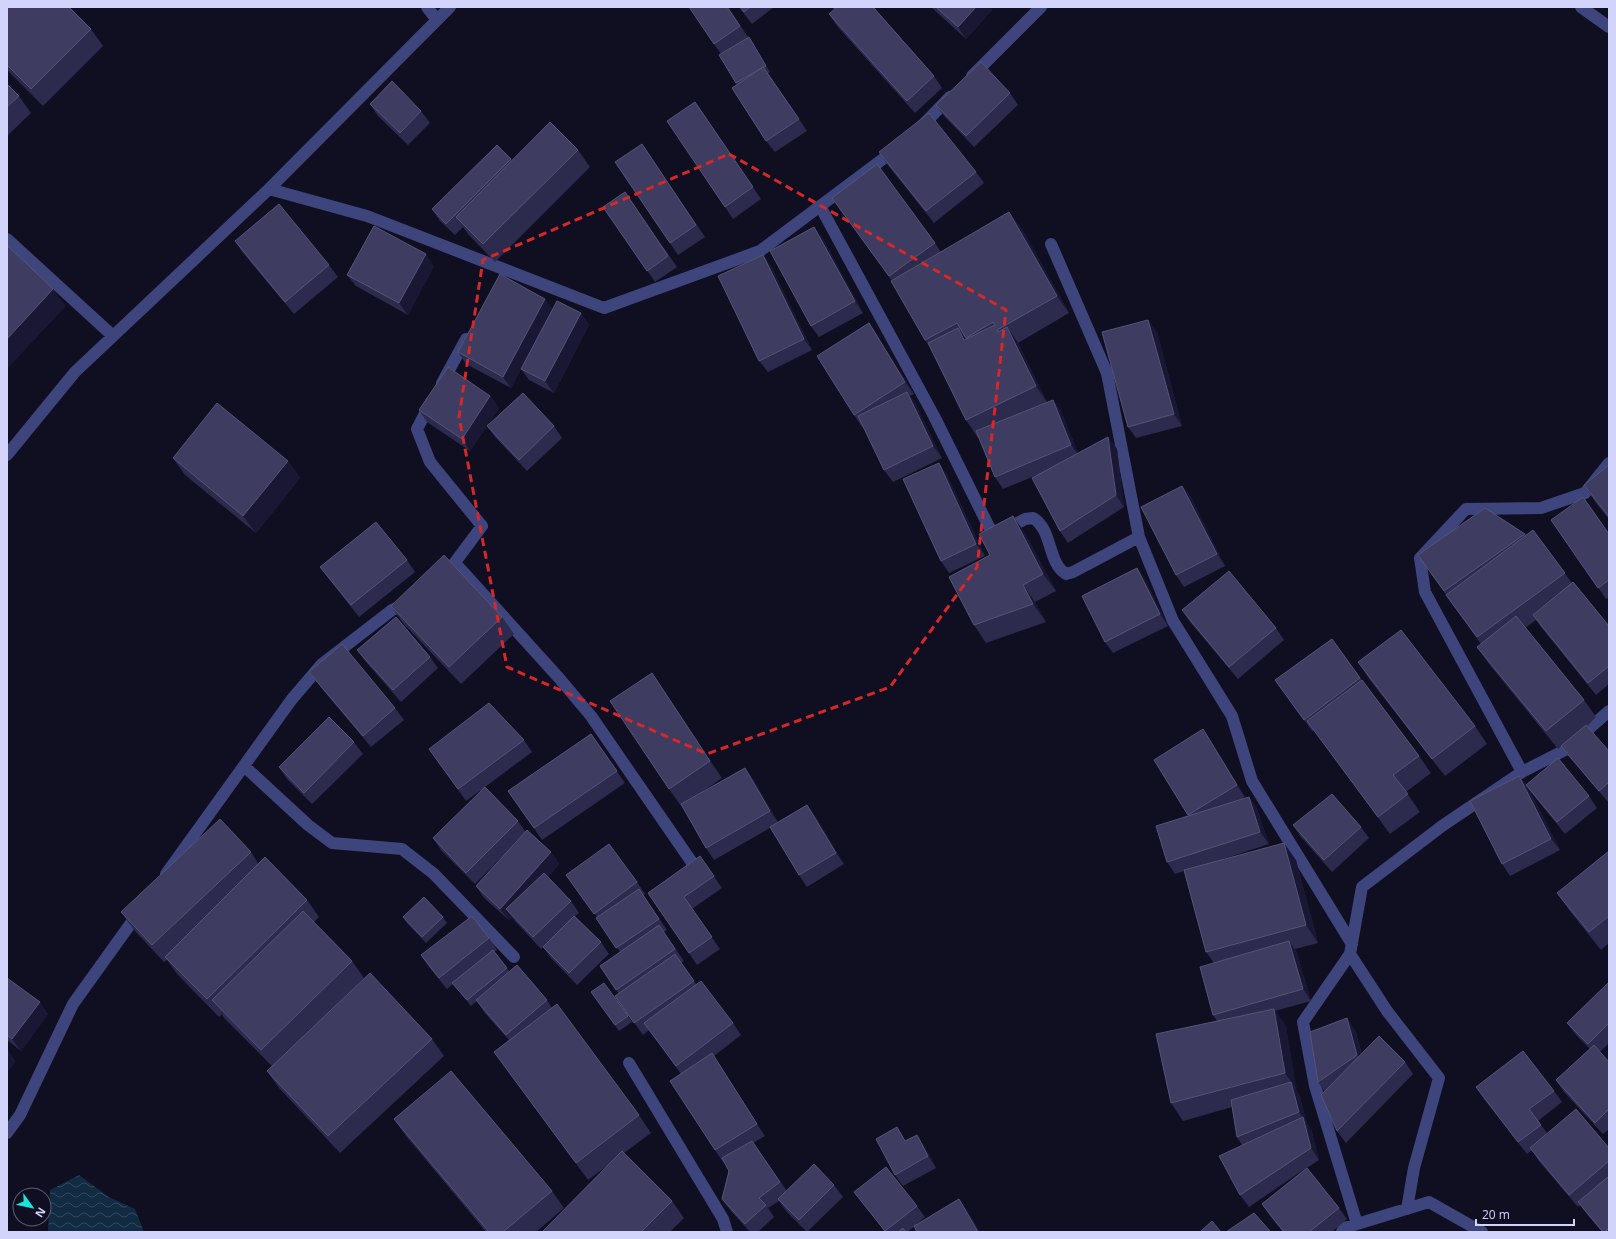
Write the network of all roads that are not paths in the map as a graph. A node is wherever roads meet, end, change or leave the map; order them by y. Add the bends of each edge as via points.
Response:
1 (427, 7) edge
2 (450, 7) edge
3 (1041, 7) edge
4 (1581, 7) edge
5 (437, 20) junction
6 (1609, 27) edge
7 (914, 134) edge
8 (903, 144) edge
9 (269, 189) junction
10 (820, 206) junction
11 (7, 238) edge
12 (1051, 244) dead end
13 (470, 332) edge
14 (113, 336) junction
15 (7, 455) edge
16 (1609, 463) edge
17 (1139, 537) junction
18 (455, 563) junction
19 (433, 587) edge
20 (421, 596) edge
21 (1609, 711) edge
22 (244, 766) junction
23 (1522, 772) junction
24 (693, 864) edge
25 (159, 884) edge
26 (145, 903) edge
27 (1351, 949) junction
28 (514, 957) dead end
29 (629, 1063) dead end
30 (7, 1133) edge
31 (1407, 1209) junction
32 (1357, 1224) junction
33 (727, 1232) edge
34 (1342, 1232) edge
35 (1482, 1232) edge

1 - 5 street
2 - 5 street
3 - 7 street
4 - 6 street
5 - 9 street
8 - 10 street
9 - 10 street via 367,216 502,273 604,308 760,250
9 - 14 street
10 - 17 street via 934,416 989,527 999,533 1025,519 1033,518 1042,526 1059,567 1066,574
11 - 14 street
12 - 17 street via 1107,373
13 - 18 street via 417,429 430,462 482,526
14 - 15 street via 75,372
16 - 23 street via 1585,493 1541,508 1466,509 1420,558 1425,592
17 - 27 street via 1173,621 1232,716 1252,781
18 - 19 street
18 - 24 street via 591,716
20 - 22 street via 392,610 322,664 292,699
21 - 23 street via 1565,750
22 - 25 street
22 - 28 street via 308,825 332,843 402,849 434,874
23 - 27 street via 1442,826 1362,887
26 - 30 street via 73,1004 20,1115
27 - 31 street via 1387,1011 1439,1078 1414,1168
27 - 32 street via 1303,1022 1315,1086
29 - 33 street via 723,1219
31 - 32 street
31 - 35 street via 1429,1202
32 - 34 street via 1344,1228

